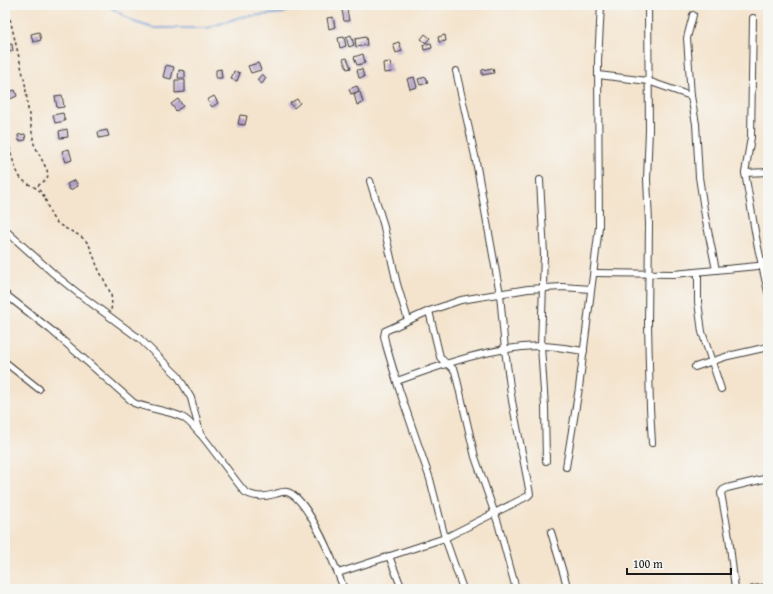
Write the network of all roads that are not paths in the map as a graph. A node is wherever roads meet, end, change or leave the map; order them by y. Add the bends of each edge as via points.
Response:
1 (601, 5) edge
2 (648, 5) edge
3 (692, 15) dead end
4 (753, 18) dead end
5 (456, 72) dead end
6 (598, 75) junction
7 (648, 81) junction
8 (691, 96) junction
9 (768, 172) edge
10 (745, 173) junction
11 (540, 180) dead end
12 (370, 181) dead end
13 (5, 230) edge
14 (765, 265) edge
15 (716, 270) junction
16 (698, 272) junction
17 (594, 273) junction
18 (649, 274) junction
19 (543, 289) junction
20 (591, 289) junction
21 (768, 292) edge
22 (5, 294) edge
23 (500, 294) junction
24 (429, 312) junction
25 (408, 320) junction
26 (541, 346) junction
27 (768, 347) edge
28 (505, 350) junction
29 (584, 351) junction
30 (5, 362) edge
31 (712, 362) junction
32 (447, 363) junction
33 (695, 367) dead end
34 (397, 381) junction
35 (39, 388) dead end
36 (721, 389) dead end
37 (200, 434) junction
38 (652, 444) dead end
39 (546, 461) dead end
40 (566, 467) dead end
41 (768, 478) edge
42 (494, 514) junction
43 (551, 532) dead end
44 (445, 538) junction
45 (389, 556) junction
46 (338, 573) junction
47 (768, 587) edge
48 (344, 589) edge
49 (402, 589) edge
50 (463, 589) edge
51 (516, 589) edge
52 (568, 589) edge
53 (735, 589) edge
54 (753, 589) edge

1 - 6 street
2 - 7 street
3 - 8 street via 687,38
4 - 10 street via 751,137
5 - 23 street via 476,156
6 - 7 street
6 - 17 street via 599,227
7 - 8 street
7 - 18 street
8 - 15 street via 696,124 699,176
9 - 10 street
10 - 14 street via 757,243
11 - 19 street
12 - 25 street
13 - 37 street via 54,274 140,339 178,376 190,398
14 - 15 street
14 - 21 street
15 - 16 street
16 - 18 street
16 - 31 street via 702,332
17 - 18 street
17 - 20 street
18 - 38 street
19 - 20 street
19 - 23 street
19 - 26 street
20 - 29 street
22 - 37 street via 134,404 181,417 190,422
23 - 24 street via 461,300
23 - 28 street
24 - 25 street
24 - 32 street via 440,357
25 - 34 street via 385,330 386,345
26 - 28 street
26 - 29 street
26 - 39 street
27 - 31 street
28 - 32 street
28 - 42 street via 530,494
29 - 40 street
30 - 35 street
31 - 33 street
31 - 36 street
32 - 34 street
32 - 42 street via 455,371 475,457
34 - 44 street via 430,478
37 - 46 street via 246,492 264,497 283,491 301,501
41 - 53 street via 727,488 721,492
42 - 44 street
42 - 51 street
43 - 52 street
44 - 45 street
44 - 50 street
45 - 46 street
45 - 49 street
46 - 48 street
47 - 54 street

